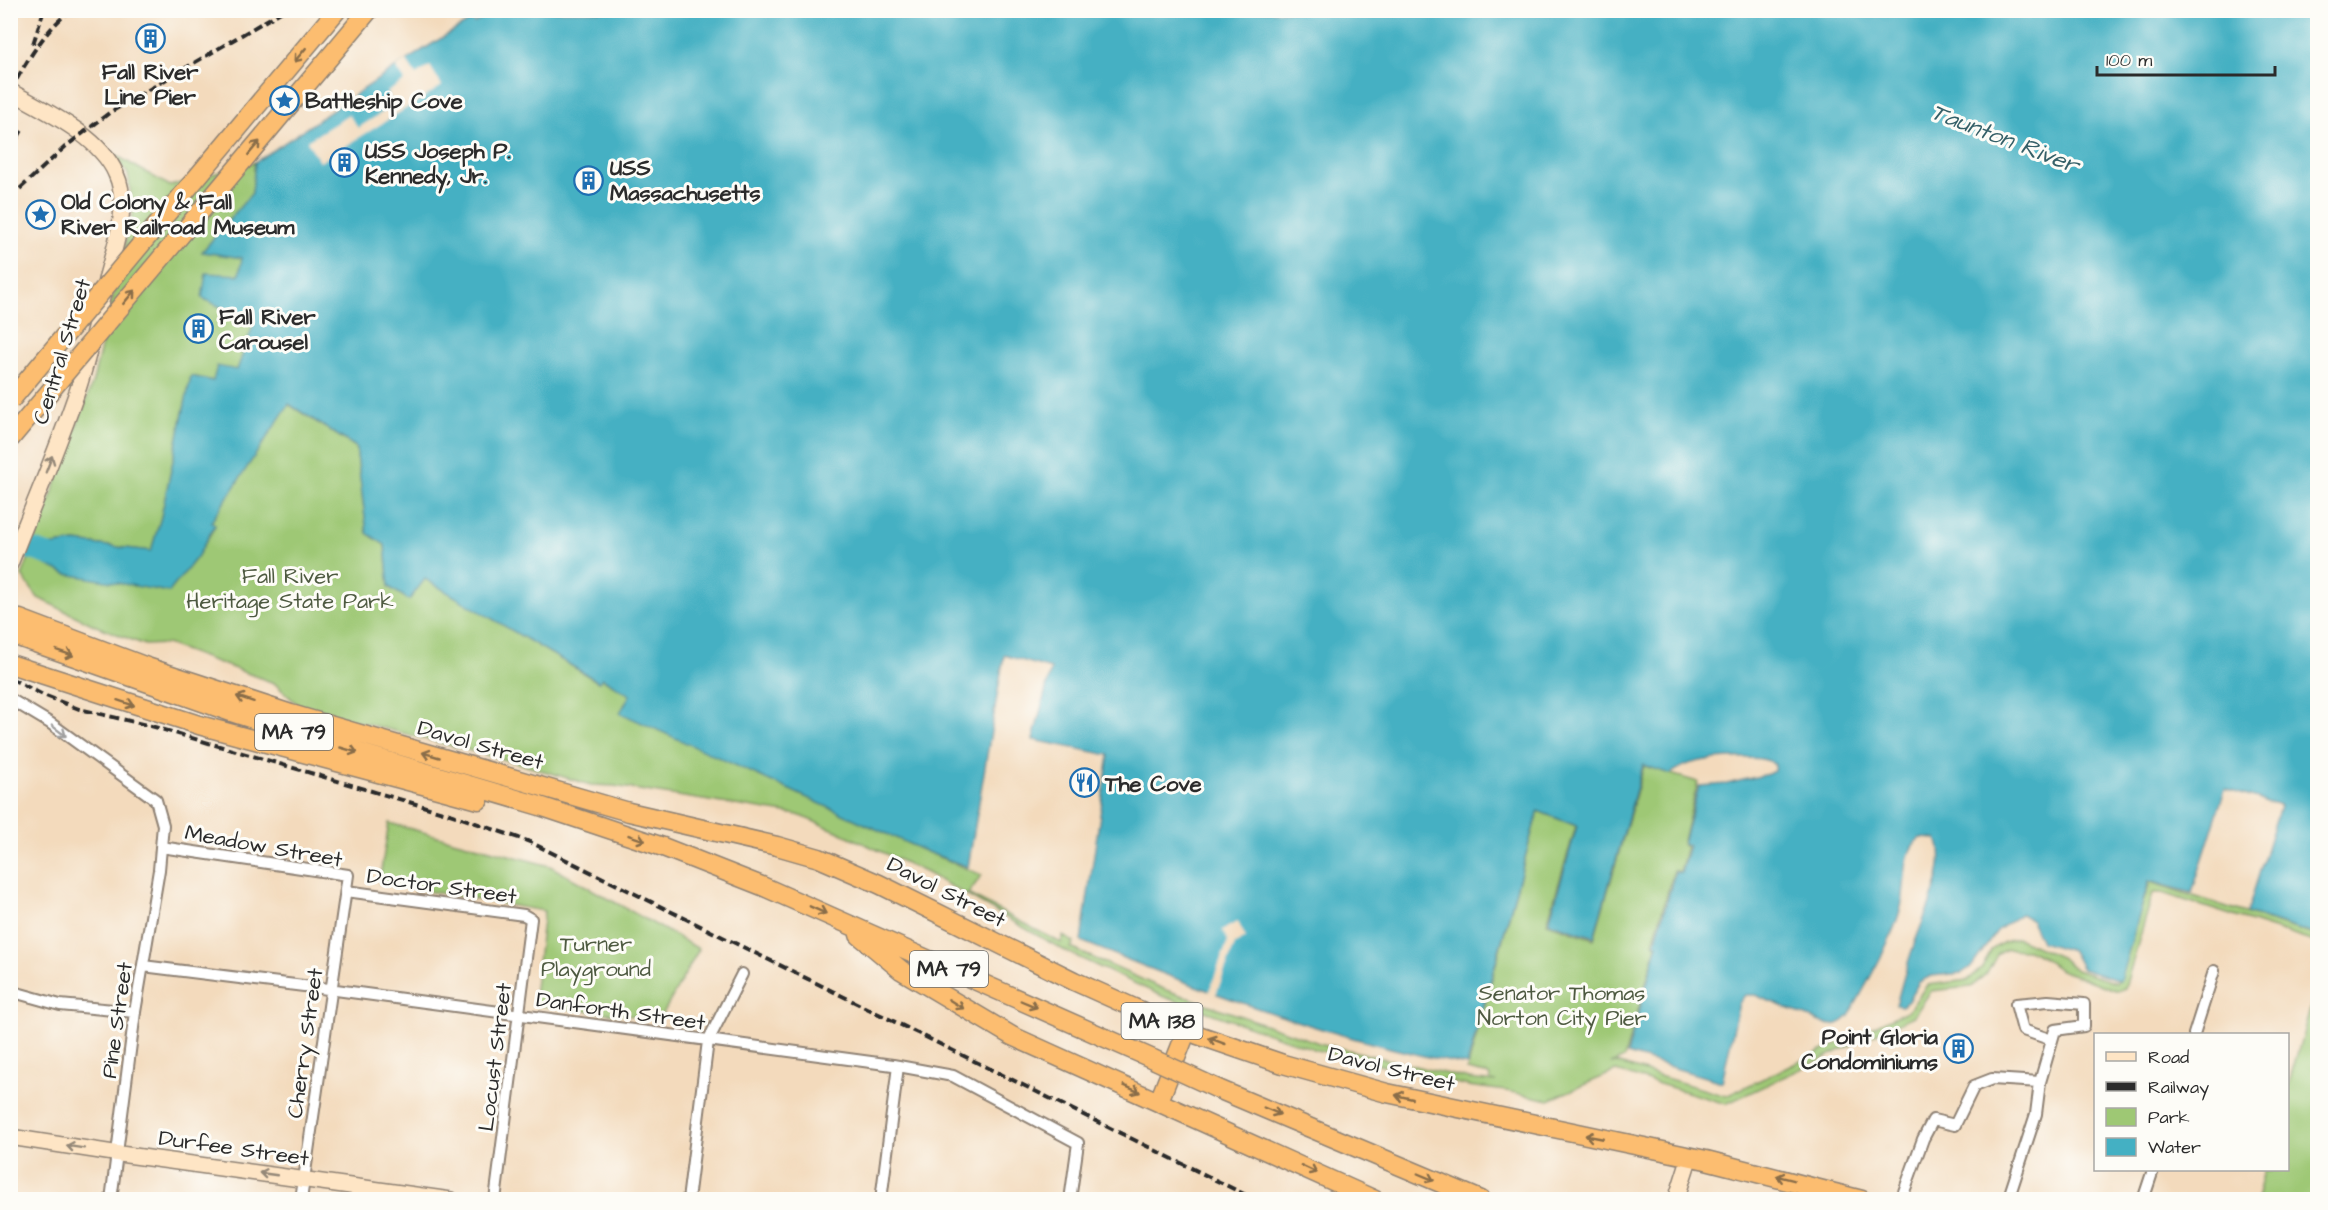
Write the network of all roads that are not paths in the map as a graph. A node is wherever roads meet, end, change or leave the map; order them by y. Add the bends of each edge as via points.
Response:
1 (337, 10) edge
2 (369, 10) edge
3 (10, 92) edge
4 (10, 401) edge
5 (10, 438) edge
6 (10, 564) edge
7 (10, 618) edge
8 (10, 633) edge
9 (10, 664) edge
10 (10, 699) edge
11 (487, 772) joint
12 (581, 819) junction
13 (161, 847) junction
14 (346, 891) junction
15 (531, 920) joint
16 (841, 921) junction
17 (143, 966) junction
18 (2214, 970) dead end
19 (742, 974) dead end
20 (332, 989) junction
21 (10, 992) edge
22 (135, 1012) junction
23 (519, 1016) junction
24 (1186, 1030) junction
25 (2195, 1033) edge
26 (2052, 1040) junction
27 (708, 1041) junction
28 (898, 1066) junction
29 (2040, 1082) junction
30 (1159, 1101) junction
31 (10, 1137) edge
32 (117, 1154) junction
33 (1690, 1156) junction
34 (2153, 1171) edge
35 (304, 1179) junction
36 (111, 1200) edge
37 (301, 1200) edge
38 (451, 1200) edge
39 (495, 1200) edge
40 (687, 1200) edge
41 (881, 1200) edge
42 (1070, 1200) edge
43 (1375, 1200) edge
44 (1480, 1200) edge
45 (1676, 1200) edge
46 (1862, 1200) edge
47 (1901, 1200) edge
48 (2008, 1200) edge
49 (2143, 1200) edge

1 -> 4 highway, bridge
5 -> 2 highway, bridge
6 -> 3 street, Central Street via 78,388 120,223 122,198 119,180 108,158 87,138
11 -> 7 highway, Davol Street / MA 79 via 291,714
8 -> 12 highway, Davol Street / MA 79 via 231,712
9 -> 12 highway via 161,714 518,810
10 -> 13 street, Pine Street via 50,723 156,800 163,825
11 - 24 highway, Davol Street / MA 138 via 840,866 1074,981
12 -> 16 highway, Davol Street via 742,878
13 - 14 street, Meadow Street via 348,875
13 - 17 street, Pine Street
14 - 15 street, Doctor Street via 524,915
14 - 20 street, Cherry Street
15 - 23 street, Locust Street
16 -> 30 highway via 901,970 1011,1036
16 -> 44 highway, Davol Street / MA 79, bridge via 1218,1089
17 - 20 street, Danforth Street
17 - 22 street, Pine Street
18 - 25 street
19 - 27 street
20 - 23 street, Danforth Street
20 - 35 street, Cherry Street
21 - 22 street via 60,1005
22 - 32 street, Pine Street
23 - 27 street, Danforth Street
23 - 39 street, Locust Street
24 - 30 highway
33 -> 24 highway, Davol Street / MA 138 via 1366,1088
26 - 26 street via 2024,1030 2016,1004 2084,1004 2084,1026 2055,1030
26 - 29 street
27 - 28 street, Danforth Street
27 - 40 street
28 - 41 street
28 - 42 street, Danforth Street via 953,1076 1078,1143
29 - 47 street via 1992,1079 1974,1086 1955,1125 1933,1120
29 - 48 street via 2036,1114
30 -> 43 highway
32 -> 31 street, Durfee Street
35 -> 32 street, Durfee Street
32 - 36 street, Pine Street
33 - 45 street
46 -> 33 highway, Davol Street / MA 138
34 - 49 street
35 - 37 street, Cherry Street
35 - 38 street, Durfee Street

